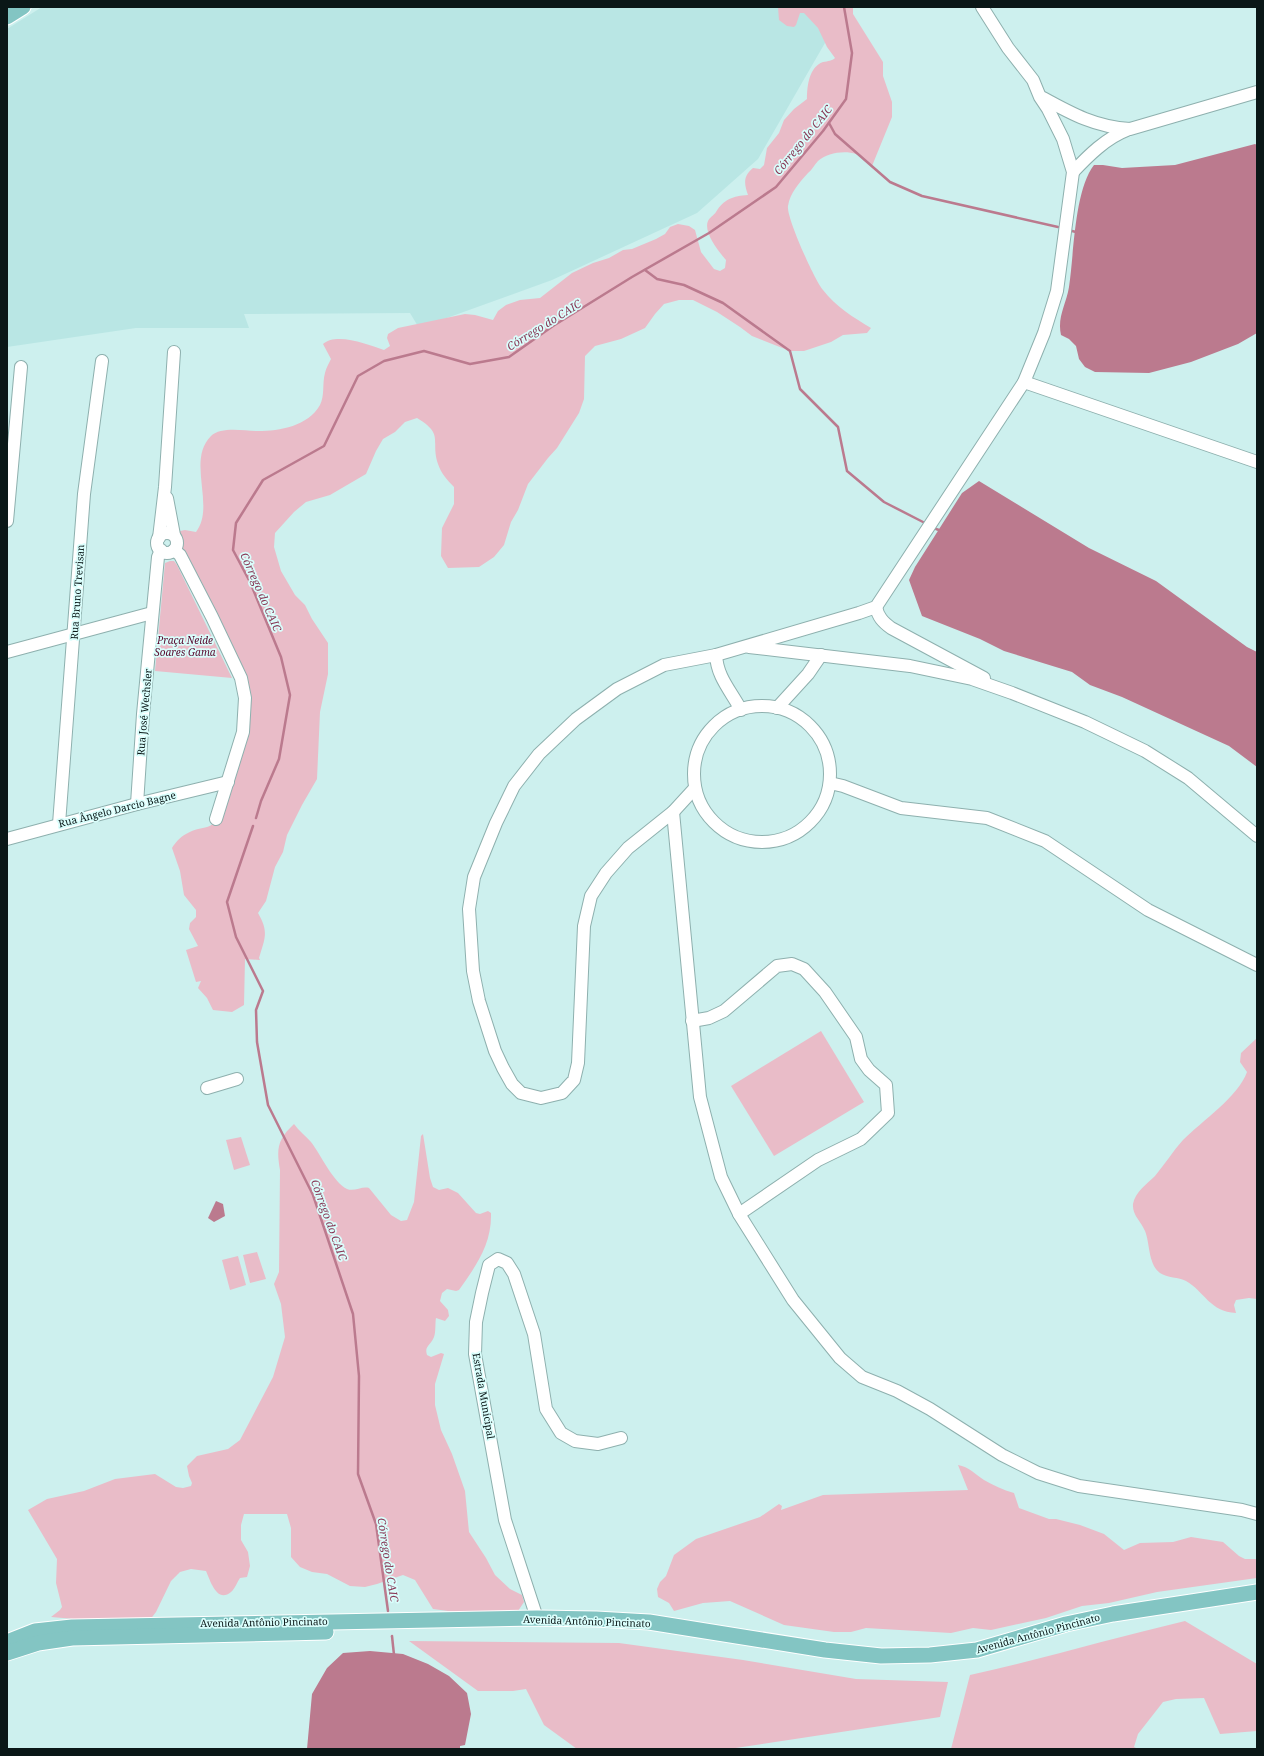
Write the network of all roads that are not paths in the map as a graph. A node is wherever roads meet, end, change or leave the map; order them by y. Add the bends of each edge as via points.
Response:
1 (23, 7) edge
2 (982, 7) edge
3 (7, 17) edge
4 (1257, 92) edge
5 (1040, 97) junction
6 (1130, 129) junction
7 (1073, 172) junction
8 (174, 352) dead end
9 (102, 361) dead end
10 (21, 367) dead end
11 (1024, 382) junction
12 (1257, 462) edge
13 (165, 487) junction
14 (7, 521) edge
15 (174, 535) junction
16 (159, 538) junction
17 (161, 550) junction
18 (174, 550) junction
19 (876, 607) junction
20 (152, 613) junction
21 (74, 633) junction
22 (744, 647) junction
23 (7, 652) edge
24 (716, 655) junction
25 (821, 656) junction
26 (1012, 693) junction
27 (777, 708) junction
28 (741, 710) junction
29 (228, 782) junction
30 (830, 783) junction
31 (695, 788) junction
32 (137, 804) junction
33 (673, 812) junction
34 (216, 819) dead end
35 (59, 824) junction
36 (1257, 836) edge
37 (7, 839) edge
38 (1257, 965) edge
39 (692, 1021) junction
40 (237, 1079) dead end
41 (205, 1088) dead end
42 (739, 1214) junction
43 (621, 1438) dead end
44 (1257, 1514) edge
45 (1257, 1592) edge
46 (1257, 1601) edge
47 (537, 1618) junction
48 (7, 1642) edge
49 (7, 1652) edge

1 - 3 main road
2 - 5 street via 1008,48 1033,80
4 - 6 street
5 - 6 street via 1079,118 1112,128
5 - 7 street via 1063,139
6 - 7 street via 1116,134
7 - 11 street via 1057,291 1044,333
8 - 13 street
9 - 21 street, Rua Bruno Trevisan via 84,494
10 - 14 street
11 - 12 street
11 - 19 street
13 - 15 street
13 - 16 street
15 - 16 street via 167,533
15 - 18 street via 177,541
16 - 17 street
17 - 18 street
17 - 20 street, Rua José Wechsler
18 - 29 street via 180,555 212,617 244,689 246,707 243,732
19 - 22 street
19 - 26 street via 882,621 891,628
20 - 21 street
20 - 32 street, Rua José Wechsler
21 - 23 street
21 - 35 street, Rua Bruno Trevisan
22 - 24 street
22 - 25 street
24 - 28 street via 720,677
24 - 33 street via 664,665 617,689 576,720 539,754 514,786 496,823 474,877 469,910 473,971 479,1001 495,1051 512,1084 521,1093 541,1098 562,1093 574,1080 578,1063 584,926 591,896 606,873 628,848
25 - 26 street via 910,666 972,679
25 - 27 street
26 - 36 street via 1085,722 1145,751 1188,778
27 - 28 street
27 - 30 street via 796,715 812,728 823,744 830,763
28 - 31 street via 723,719 702,743 694,768
29 - 32 street, Rua Ângelo Darcio Bagne
29 - 34 street
30 - 31 street via 824,804 812,821 795,834 775,841 754,842 733,836 716,824 703,808
30 - 38 street via 901,808 987,818 1045,841 1148,910
31 - 33 street
32 - 35 street, Rua Ângelo Darcio Bagne
33 - 39 street
35 - 37 street, Rua Ângelo Darcio Bagne
39 - 42 street via 700,1097 722,1177
39 - 42 street via 709,1018 724,1011 776,966 792,964 804,969 825,992 856,1037 861,1059 886,1085 888,1112 861,1139 818,1160
40 - 41 street
42 - 44 street via 793,1300 840,1358 862,1377 930,1409 1002,1456 1038,1473 1079,1486
43 - 47 street, Estrada Municipal via 598,1444 575,1441 561,1433 546,1409 534,1334 514,1274 507,1263 498,1259 489,1265 476,1322 475,1354 505,1520
45 - 47 main road, Avenida Antônio Pincinato via 1113,1614 1066,1624 977,1650 930,1655 881,1656 825,1650 649,1622
46 - 49 main road, Avenida Antônio Pincinato via 1090,1628 962,1662 920,1665 829,1660 671,1635 605,1629 465,1629 72,1638 38,1642
47 - 48 main road, Avenida Antônio Pincinato via 72,1627 35,1631

